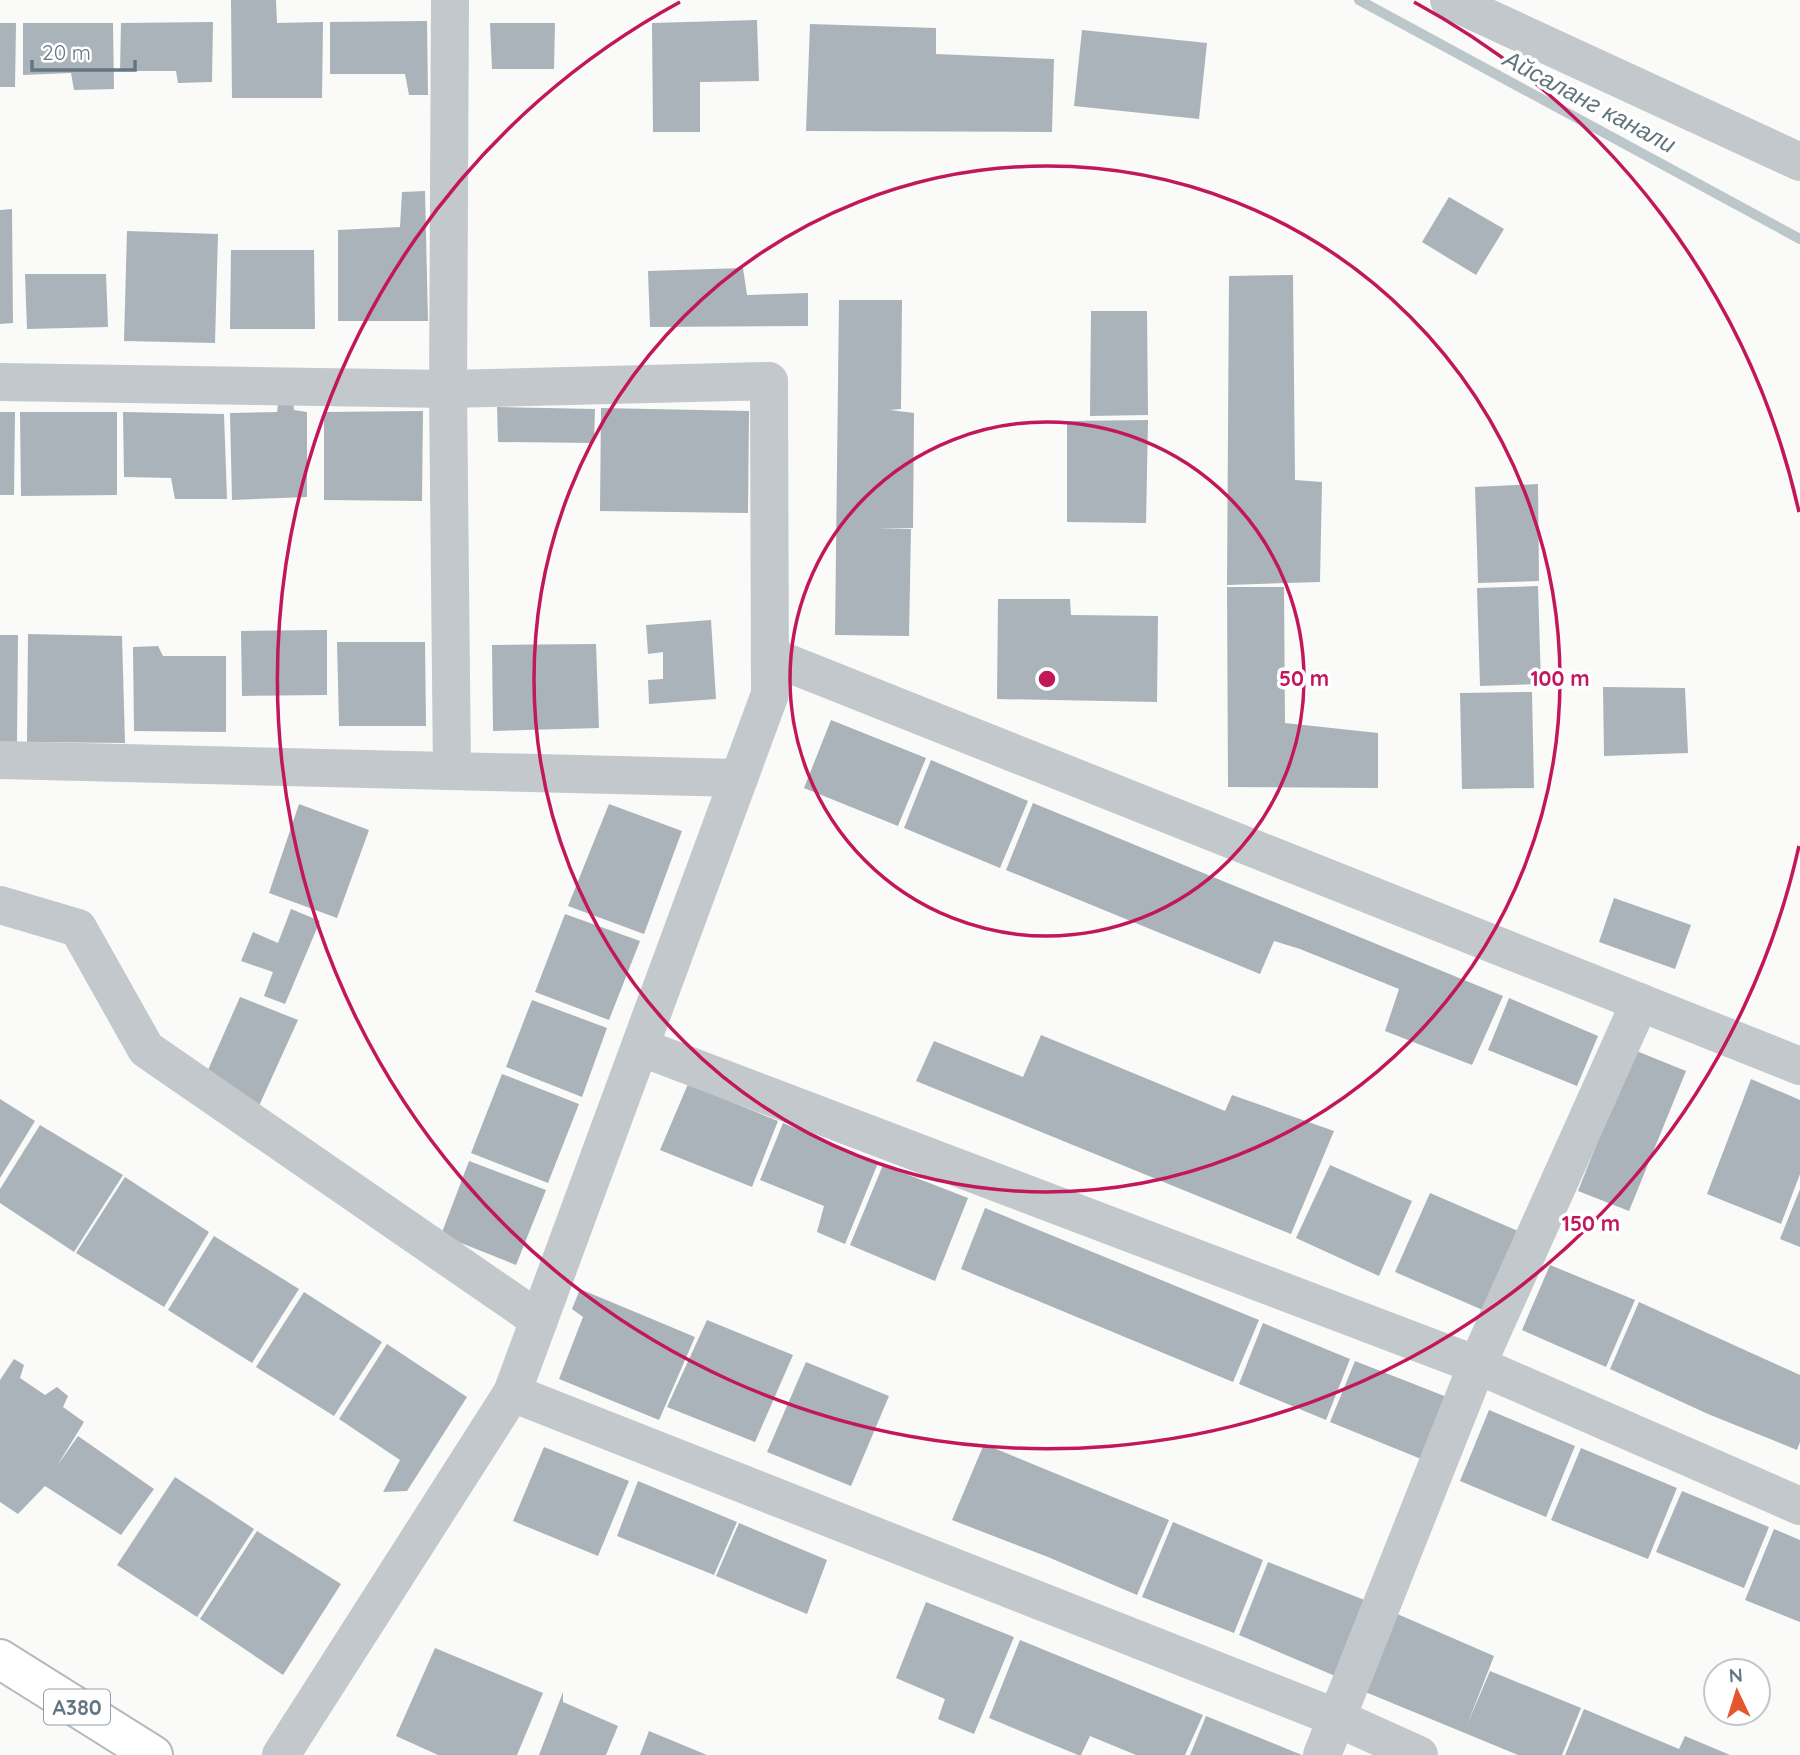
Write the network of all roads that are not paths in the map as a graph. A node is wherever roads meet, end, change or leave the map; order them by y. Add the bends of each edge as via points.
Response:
1 (450, 0) edge
2 (1449, 0) edge
3 (1800, 162) edge
4 (0, 382) edge
5 (448, 389) junction
6 (770, 656) junction
7 (0, 760) edge
8 (452, 771) junction
9 (739, 778) junction
10 (0, 905) edge
11 (1640, 1002) junction
12 (640, 1046) junction
13 (1800, 1066) edge
14 (539, 1320) junction
15 (1477, 1365) junction
16 (512, 1392) junction
17 (1800, 1506) edge
18 (0, 1659) edge
19 (1337, 1717) junction
20 (153, 1755) edge
21 (281, 1755) edge
22 (1322, 1755) edge
23 (1419, 1755) edge

1 - 5 street
2 - 3 street
4 - 5 street
5 - 6 street via 769,381
5 - 8 street
6 - 9 street via 770,694
6 - 11 street
7 - 8 street
8 - 9 street
9 - 12 street
10 - 14 street via 78,928 146,1049
11 - 13 street
11 - 15 street
12 - 14 street
12 - 15 street
14 - 16 street
15 - 17 street
15 - 19 street
16 - 19 street
16 - 21 street
18 - 20 highway, A380
19 - 22 street
19 - 23 street

